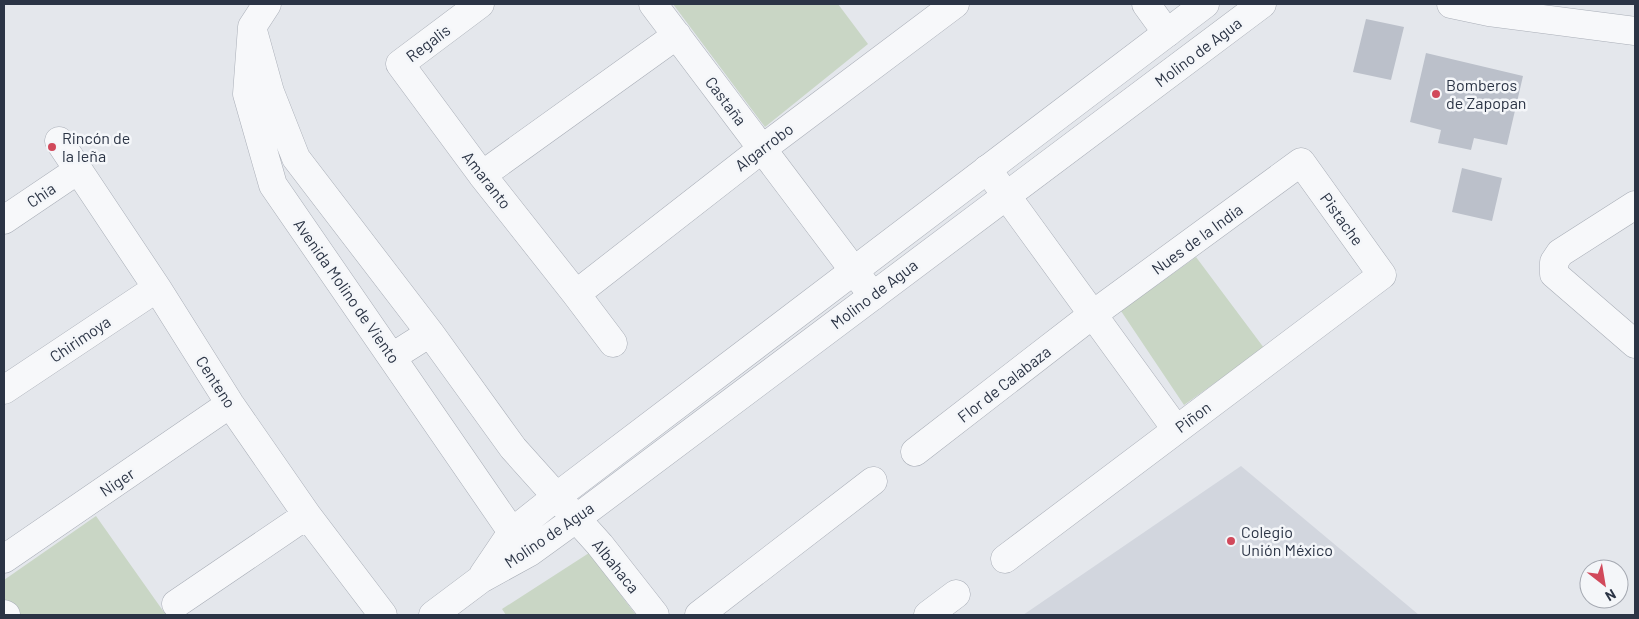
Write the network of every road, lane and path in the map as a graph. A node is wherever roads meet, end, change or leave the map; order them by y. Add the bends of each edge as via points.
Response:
1 (267, 4) edge
2 (480, 4) edge
3 (653, 4) edge
4 (955, 4) edge
5 (1146, 4) edge
6 (1205, 4) edge
7 (1262, 4) edge
8 (1451, 4) edge
9 (1490, 8) edge
10 (252, 27) junction
11 (1635, 31) edge
12 (1167, 33) junction
13 (677, 35) junction
14 (400, 64) joint
15 (59, 141) dead end
16 (762, 149) junction
17 (1302, 162) joint
18 (987, 169) junction
19 (78, 170) junction
20 (482, 175) junction
21 (1006, 195) junction
22 (1635, 206) edge
23 (4, 220) edge
24 (853, 270) junction
25 (1382, 275) joint
26 (157, 288) junction
27 (576, 294) junction
28 (873, 296) junction
29 (1092, 315) junction
30 (430, 333) junction
31 (613, 343) dead end
32 (1635, 344) edge
33 (392, 356) junction
34 (4, 390) edge
35 (230, 404) junction
36 (1176, 429) junction
37 (915, 452) dead end
38 (873, 481) dead end
39 (556, 496) junction
40 (307, 516) junction
41 (577, 518) junction
42 (521, 542) junction
43 (4, 559) edge
44 (1005, 559) dead end
45 (956, 594) dead end
46 (176, 604) dead end
47 (383, 615) edge
48 (433, 615) edge
49 (655, 615) edge
50 (699, 615) edge
51 (928, 615) edge

1 - 10 street, Avenida Molino de Viento
2 - 14 street, Regalis
3 - 13 street, Castaña
4 - 16 street, Algarrobo
5 - 12 street
6 - 12 street, Molino de Agua
7 - 21 street, Molino de Agua
8 - 9 street
9 - 11 street
10 - 30 street, Albahaca via 270,92 296,158
10 - 33 street, Avenida Molino de Viento via 247,94 273,186
12 - 18 street, Molino de Agua
13 - 16 street, Castaña
13 - 20 street
14 - 20 street, Amaranto
15 - 19 street, Centeno
16 - 24 street, Castaña
16 - 27 street, Algarrobo
17 - 25 street, Pistache
17 - 29 street, Nues de la India
18 - 21 street
18 - 24 street, Molino de Agua
19 - 23 street, Chia
19 - 26 street, Centeno
20 - 27 street, Amaranto
21 - 28 street, Molino de Agua
21 - 29 street
22 - 32 street via 1560,253 1554,262 1554,274
24 - 28 street, Castaña
24 - 39 street, Molino de Agua
25 - 36 street, Piñon
26 - 34 street, Chirimoya
26 - 35 street, Centeno
27 - 31 street, Amaranto
28 - 41 street, Molino de Agua
29 - 36 street
29 - 37 street, Flor de Calabaza
30 - 33 street
30 - 39 street, Albahaca via 513,448
33 - 42 street, Avenida Molino de Viento
35 - 40 street, Centeno
35 - 43 street, Niger
36 - 44 street, Piñon
38 - 50 street
39 - 41 street, Albahaca
39 - 42 street, Molino de Agua
40 - 46 street
40 - 47 street, Centeno
41 - 42 street, Molino de Agua
41 - 49 street, Albahaca
42 - 48 street, Molino de Agua via 481,579
45 - 51 street

